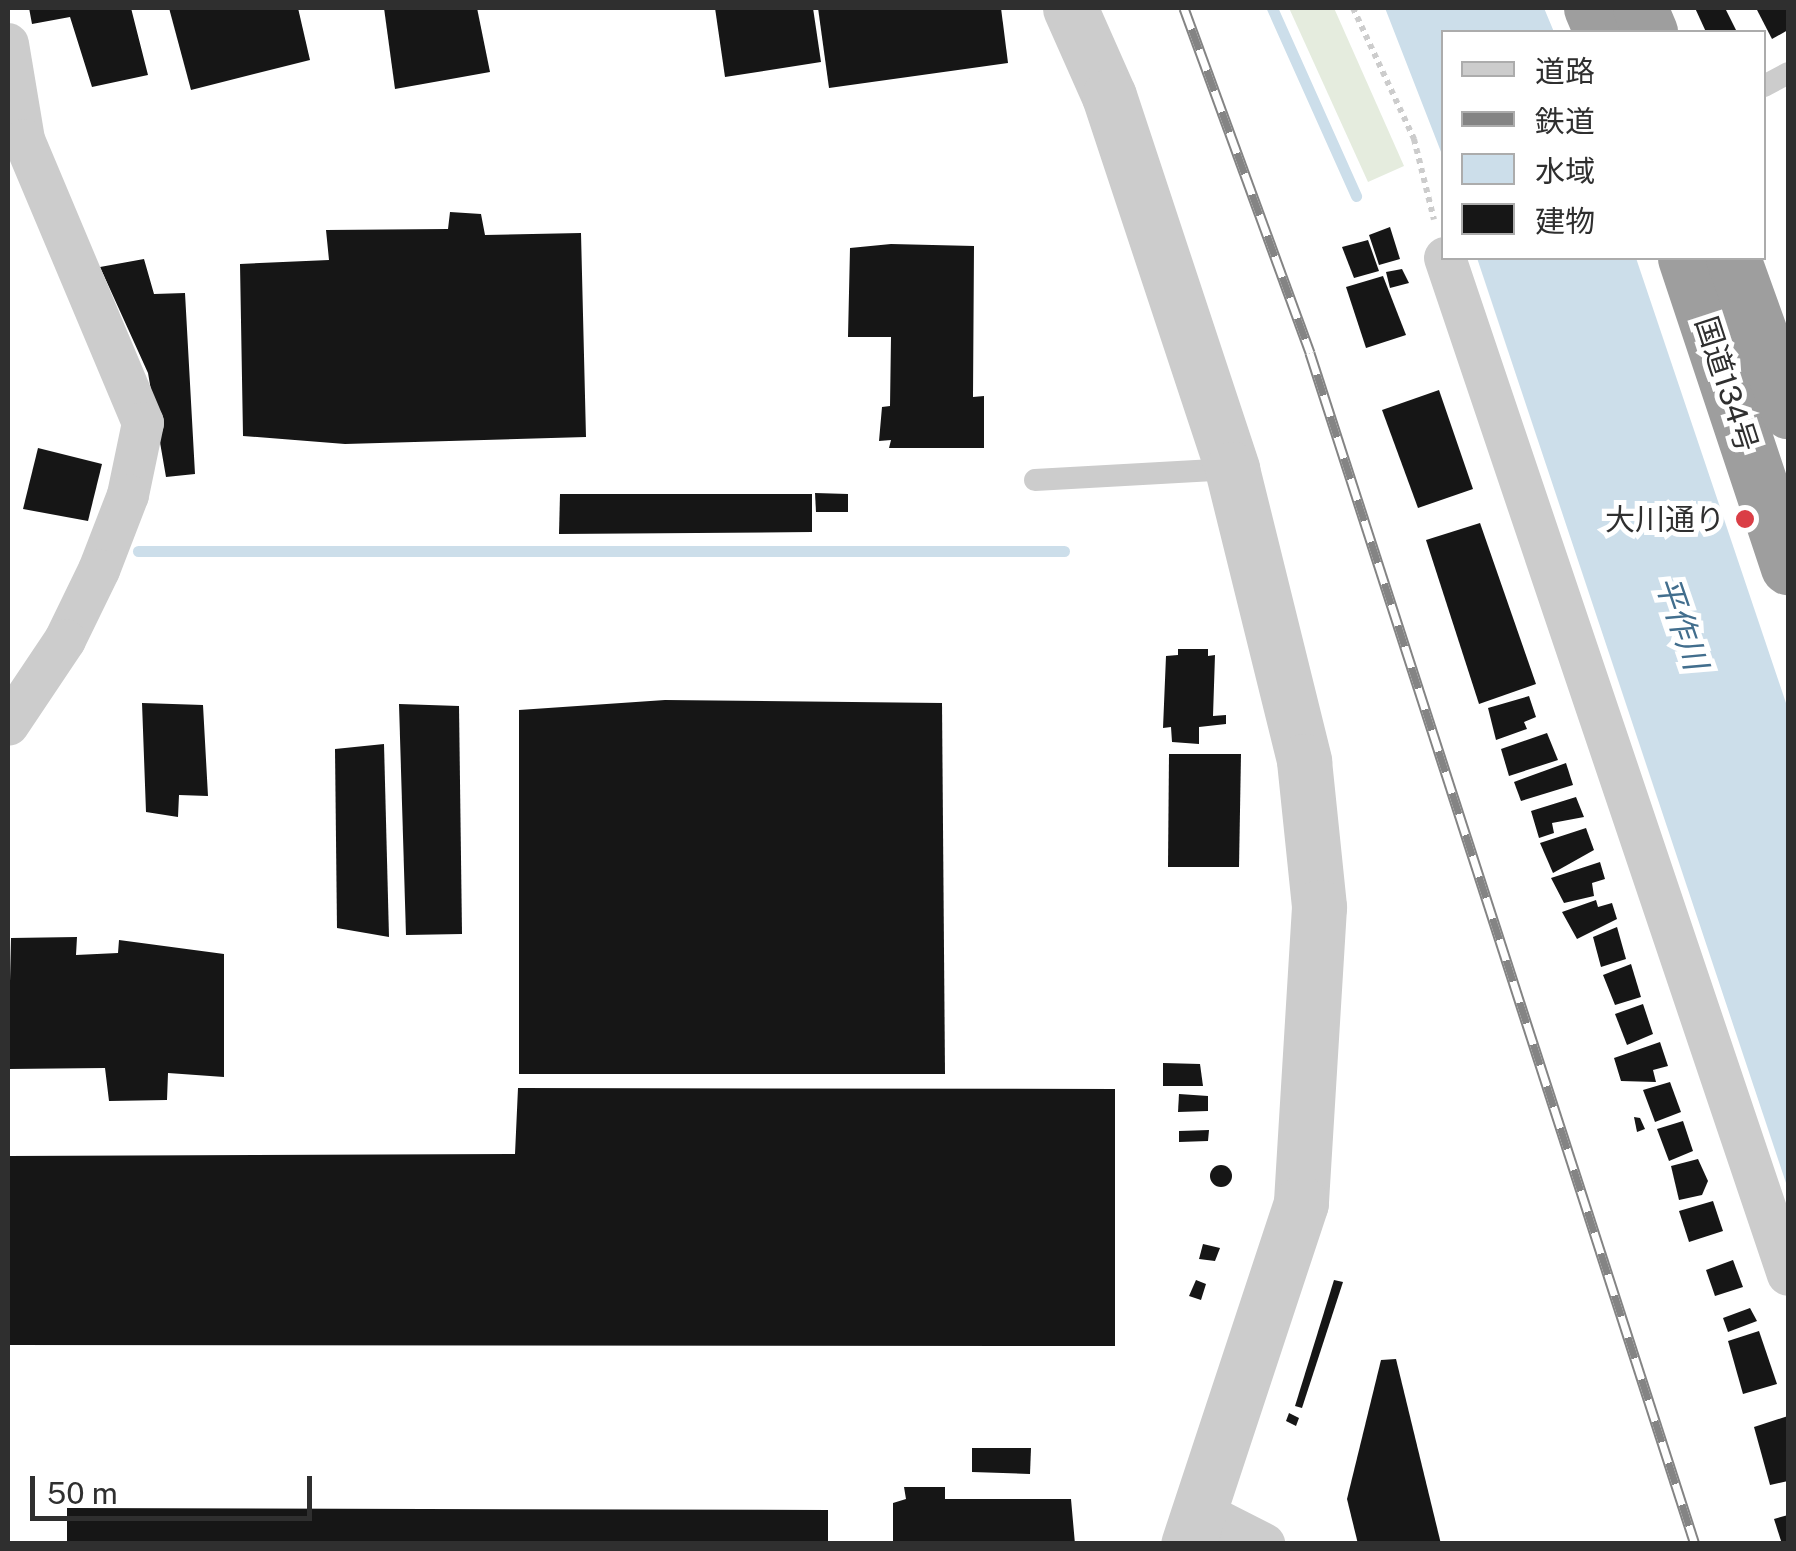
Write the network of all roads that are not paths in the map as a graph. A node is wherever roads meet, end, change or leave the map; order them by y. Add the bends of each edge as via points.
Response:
1 (1070, 8) edge
2 (8, 44) edge
3 (1788, 73) edge
4 (1766, 85) edge
5 (1446, 260) edge
6 (1686, 260) edge
7 (1734, 260) edge
8 (1788, 411) edge
9 (1232, 469) junction
10 (1035, 480) dead end
11 (1788, 568) edge
12 (8, 725) edge
13 (1788, 1274) edge
14 (1194, 1528) edge
15 (1264, 1544) edge

1 - 9 street via 1109,96
2 - 12 street via 24,140 144,423 128,495 99,570 66,640
3 - 4 lane
5 - 13 street
6 - 11 highway, 国道134号
7 - 8 highway, 国道134号
9 - 10 lane
9 - 14 street via 1304,762 1320,907 1301,1203
14 - 15 street

